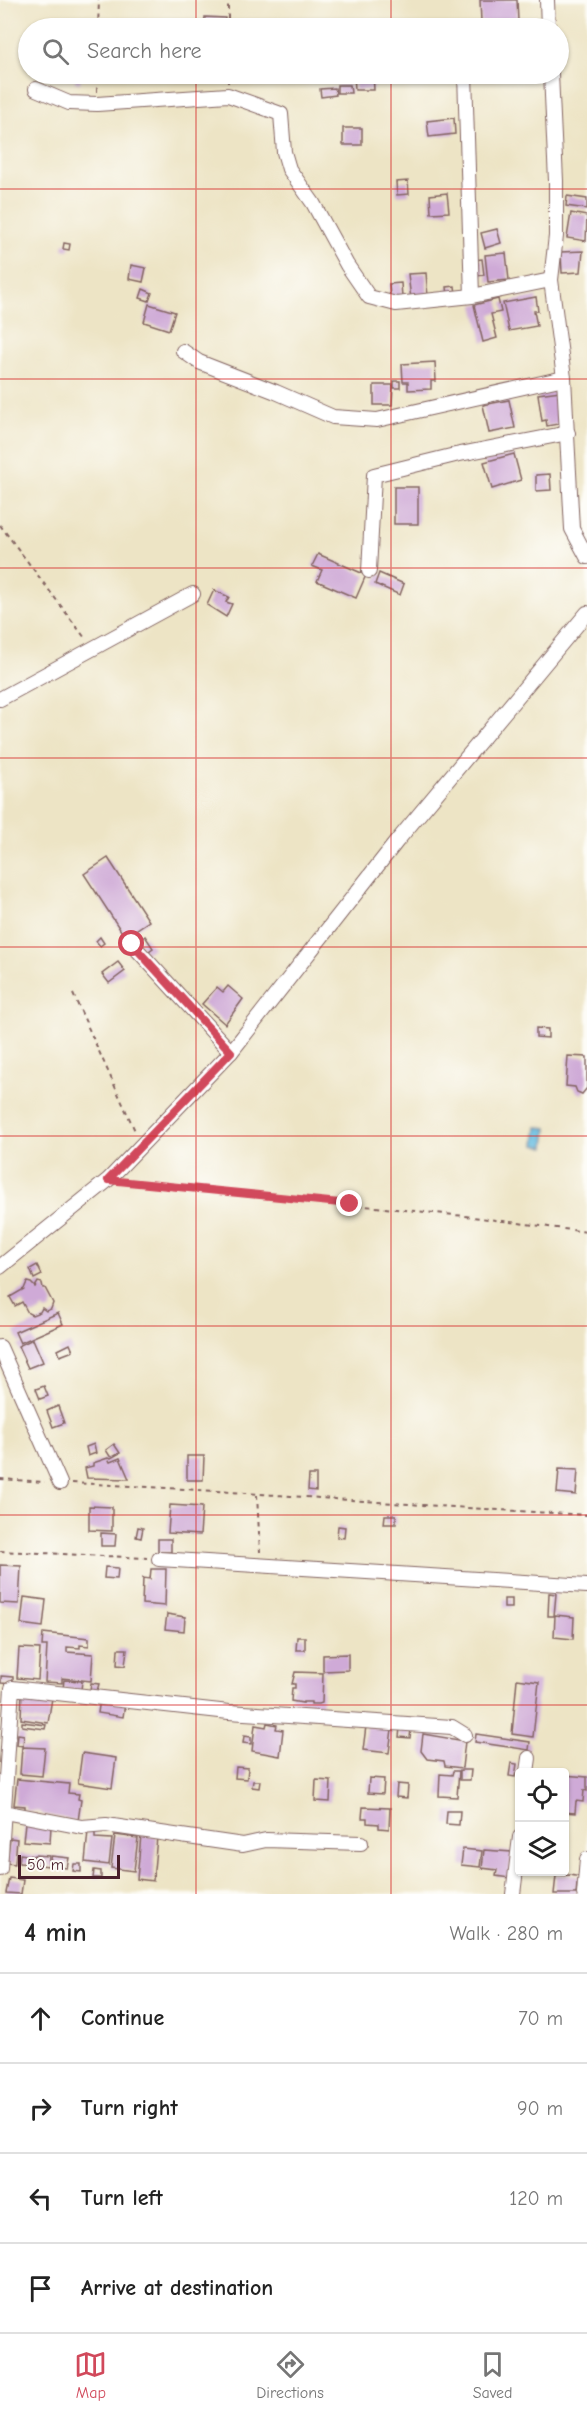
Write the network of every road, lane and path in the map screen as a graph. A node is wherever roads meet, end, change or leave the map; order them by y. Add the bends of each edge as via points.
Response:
1 (99, 0) edge
2 (228, 0) edge
3 (547, 0) edge
4 (98, 18) edge
5 (228, 18) edge
6 (548, 18) edge
7 (97, 84) edge
8 (465, 84) edge
9 (551, 84) edge
10 (36, 89) dead end
11 (97, 104) junction
12 (551, 280) junction
13 (472, 297) junction
14 (183, 351) dead end
15 (564, 378) junction
16 (568, 433) junction
17 (0, 525) edge
18 (587, 557) edge
19 (369, 571) dead end
20 (193, 594) dead end
21 (587, 613) edge
22 (93, 648) junction
23 (0, 699) edge
24 (132, 944) dead end
25 (74, 994) dead end
26 (231, 1052) junction
27 (142, 1146) junction
28 (108, 1180) junction
29 (587, 1232) edge
30 (0, 1267) edge
31 (0, 1347) edge
32 (0, 1479) edge
33 (60, 1483) junction
34 (257, 1495) junction
35 (587, 1515) edge
36 (260, 1558) dead end
37 (159, 1559) dead end
38 (587, 1586) edge
39 (465, 1735) dead end
40 (529, 1758) dead end
41 (528, 1768) edge
42 (4, 1812) junction
43 (361, 1843) dead end
44 (587, 1859) edge
45 (0, 1869) edge
46 (515, 1875) edge
47 (513, 1894) edge
48 (584, 1894) edge

1 - 4 path
2 - 5 path
3 - 6 street
7 - 11 path
8 - 13 street
9 - 12 street via 556,236
10 - 11 street via 69,103
11 - 13 street via 228,95 281,114 289,169 369,297 396,304
12 - 13 street
12 - 15 street
14 - 15 street via 199,362 333,417 377,420
15 - 16 street
16 - 18 street via 572,529
16 - 19 street via 374,475
17 - 22 path
20 - 22 street
21 - 26 street via 397,842
22 - 23 street
24 - 26 street
25 - 27 path
26 - 27 street
27 - 28 street
28 - 29 path
28 - 30 street
31 - 33 street
32 - 33 path
33 - 34 path
34 - 35 path
34 - 36 path
37 - 38 street
39 - 42 street via 452,1727 229,1712 12,1688
40 - 41 street
42 - 43 street via 82,1827 106,1825 243,1845 266,1840
42 - 45 street
44 - 48 street
46 - 47 street

